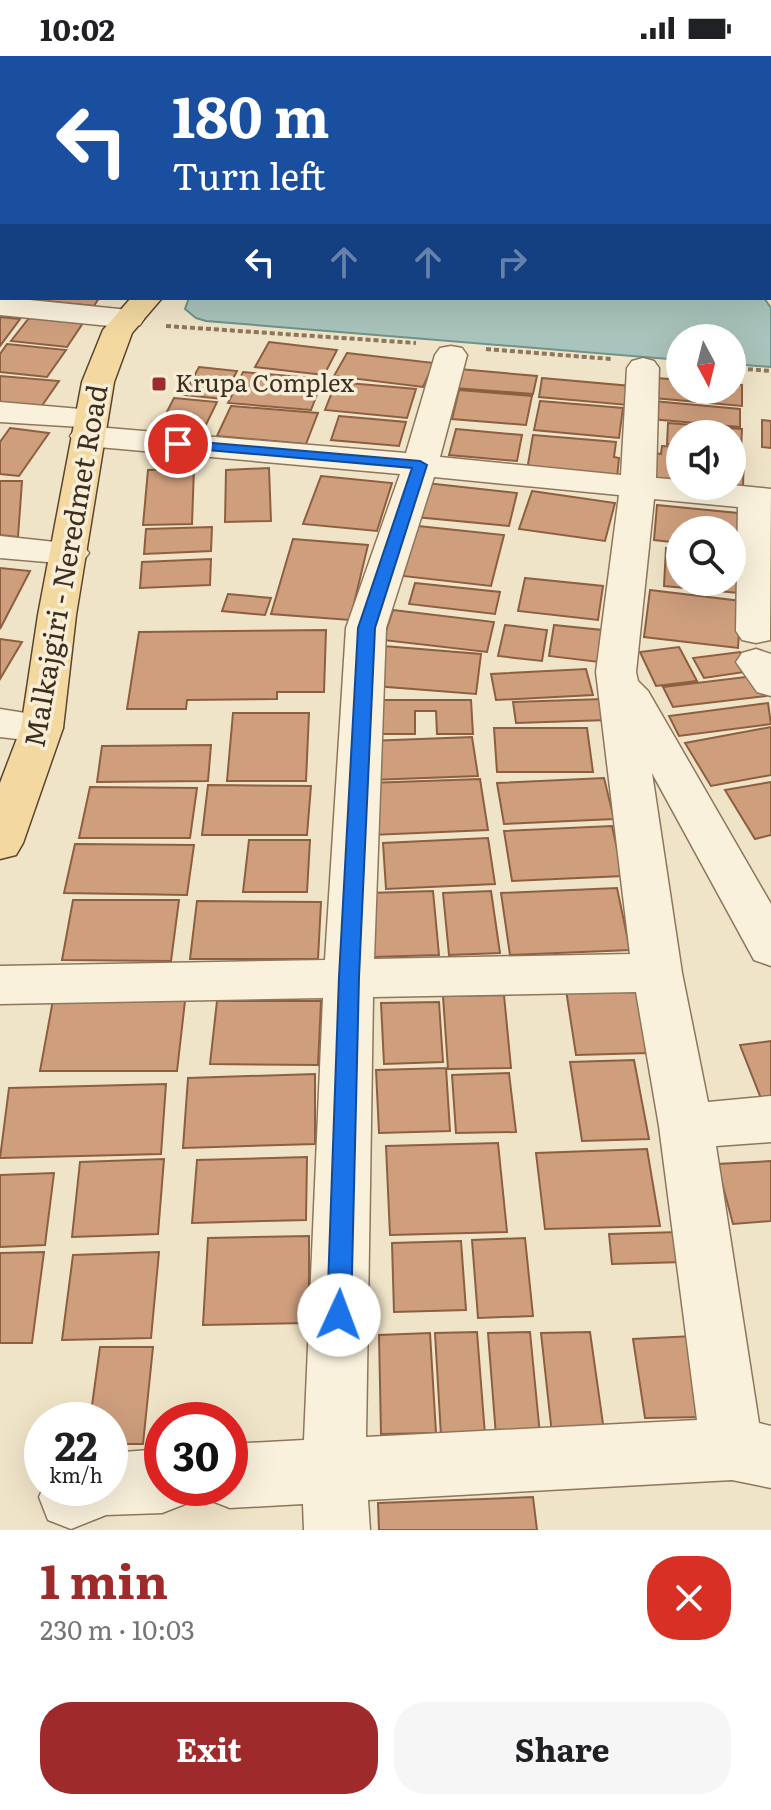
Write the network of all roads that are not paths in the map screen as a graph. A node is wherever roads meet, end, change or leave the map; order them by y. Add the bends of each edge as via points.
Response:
1 (0, 306) edge
2 (129, 321) edge
3 (449, 349) road end
4 (630, 364) road end
5 (0, 412) edge
6 (89, 427) junction
7 (420, 465) junction
8 (638, 487) junction
9 (764, 499) edge
10 (0, 547) edge
11 (70, 553) junction
12 (761, 659) edge
13 (616, 672) junction
14 (0, 723) edge
15 (42, 728) junction
16 (0, 843) edge
17 (771, 947) edge
18 (657, 973) junction
19 (349, 977) junction
20 (0, 985) edge
21 (771, 1119) edge
22 (686, 1126) junction
23 (752, 1453) edge
24 (334, 1468) junction
25 (248, 1475) edge
26 (337, 1530) edge

1 - 2 street
2 - 6 main road, Malkajgiri - Neredmet Road via 98,382
3 - 7 street
4 - 8 street
5 - 6 street
6 - 7 street
6 - 11 main road, Malkajgiri - Neredmet Road
7 - 8 street
7 - 19 street via 366,628
8 - 9 street
8 - 13 street
9 - 12 street
10 - 11 street
11 - 15 main road, Malkajgiri - Neredmet Road
13 - 17 street
13 - 18 street
14 - 15 street
15 - 16 main road, Malkajgiri - Neredmet Road
18 - 19 street
18 - 22 street
19 - 20 street
19 - 24 street
21 - 22 street
22 - 23 street
23 - 24 street
24 - 25 street
24 - 26 street

